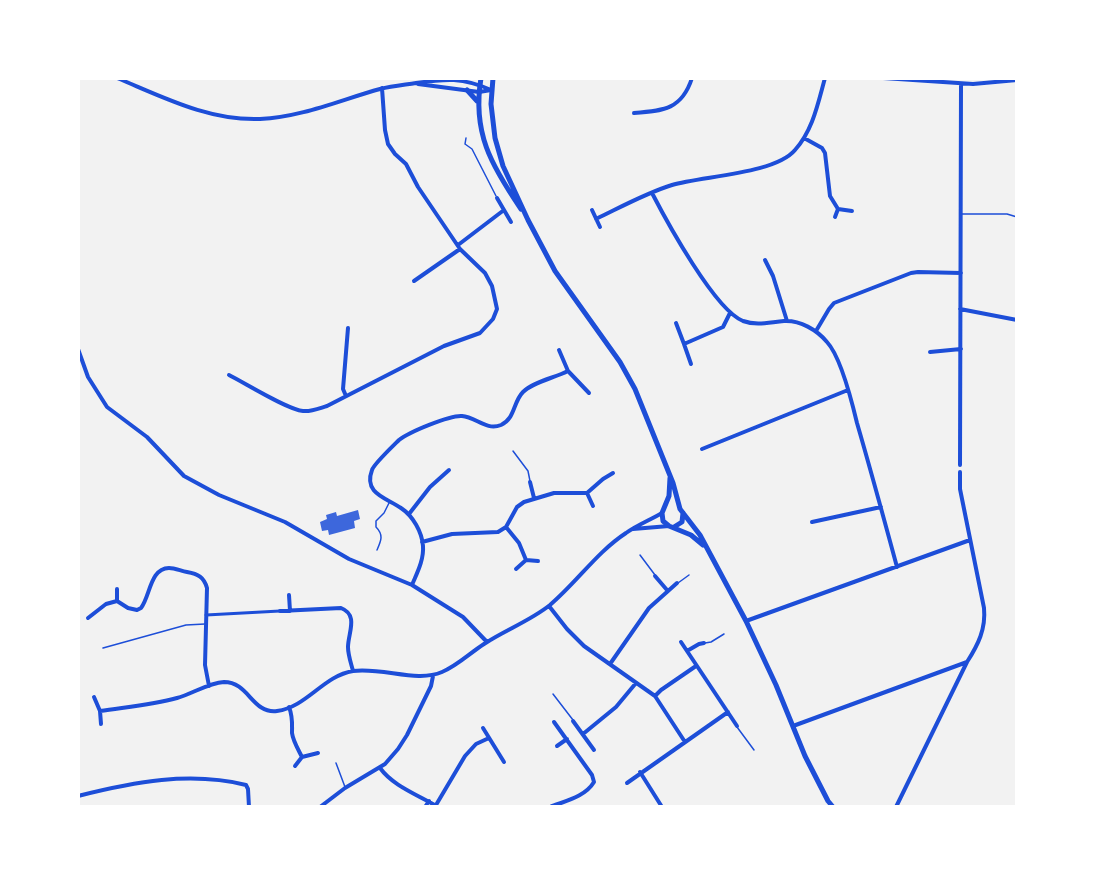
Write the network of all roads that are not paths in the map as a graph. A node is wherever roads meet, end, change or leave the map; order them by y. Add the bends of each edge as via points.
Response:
1 (117, 78) edge
2 (481, 78) edge
3 (493, 78) edge
4 (692, 78) edge
5 (825, 78) edge
6 (883, 78) edge
7 (455, 79) edge
8 (1017, 80) edge
9 (414, 81) edge
10 (961, 84) junction
11 (480, 85) junction
12 (382, 88) junction
13 (467, 90) junction
14 (491, 90) junction
15 (479, 92) junction
16 (477, 101) junction
17 (634, 112) dead end
18 (466, 138) dead end
19 (804, 138) junction
20 (652, 193) junction
21 (497, 198) joint
22 (838, 209) junction
23 (504, 210) junction
24 (592, 210) dead end
25 (852, 211) dead end
26 (961, 214) junction
27 (835, 217) dead end
28 (1017, 217) edge
29 (596, 219) junction
30 (528, 220) junction
31 (511, 222) dead end
32 (600, 227) dead end
33 (459, 247) junction
34 (765, 260) dead end
35 (961, 273) junction
36 (414, 281) dead end
37 (960, 309) junction
38 (730, 313) junction
39 (1017, 320) edge
40 (787, 321) junction
41 (676, 323) dead end
42 (348, 328) dead end
43 (816, 331) junction
44 (684, 344) junction
45 (78, 349) edge
46 (961, 349) junction
47 (559, 350) dead end
48 (930, 352) dead end
49 (691, 364) dead end
50 (568, 371) junction
51 (229, 375) dead end
52 (848, 390) junction
53 (590, 393) dead end
54 (346, 396) junction
55 (702, 449) dead end
56 (513, 451) dead end
57 (960, 465) dead end
58 (449, 470) dead end
59 (960, 472) dead end
60 (614, 473) dead end
61 (670, 475) junction
62 (530, 482) joint
63 (587, 493) junction
64 (534, 498) junction
65 (390, 503) junction
66 (593, 506) dead end
67 (881, 507) junction
68 (664, 511) junction
69 (682, 511) junction
70 (409, 514) junction
71 (812, 522) dead end
72 (506, 527) junction
73 (671, 527) junction
74 (632, 529) junction
75 (970, 540) junction
76 (422, 542) junction
77 (705, 546) junction
78 (377, 550) dead end
79 (640, 555) dead end
80 (526, 560) junction
81 (538, 561) dead end
82 (897, 567) junction
83 (516, 569) dead end
84 (689, 575) dead end
85 (655, 576) joint
86 (677, 583) joint
87 (411, 585) junction
88 (117, 589) dead end
89 (667, 590) junction
90 (289, 596) dead end
91 (117, 601) junction
92 (549, 606) junction
93 (280, 611) joint
94 (290, 611) junction
95 (206, 615) junction
96 (88, 618) dead end
97 (746, 621) junction
98 (206, 624) junction
99 (724, 634) dead end
100 (487, 642) junction
101 (681, 642) dead end
102 (704, 643) joint
103 (103, 648) dead end
104 (687, 651) junction
105 (967, 662) junction
106 (610, 664) junction
107 (696, 666) junction
108 (353, 671) junction
109 (433, 676) junction
110 (636, 683) junction
111 (209, 686) junction
112 (553, 694) dead end
113 (655, 696) junction
114 (94, 697) dead end
115 (289, 707) junction
116 (100, 711) junction
117 (728, 712) junction
118 (573, 721) joint
119 (554, 722) dead end
120 (101, 724) dead end
121 (737, 726) joint
122 (793, 726) junction
123 (483, 728) dead end
124 (584, 734) junction
125 (489, 738) junction
126 (567, 739) junction
127 (685, 742) junction
128 (557, 746) dead end
129 (594, 750) dead end
130 (754, 750) dead end
131 (318, 753) dead end
132 (302, 757) junction
133 (504, 762) dead end
134 (336, 763) dead end
135 (295, 766) dead end
136 (380, 768) junction
137 (640, 772) junction
138 (627, 783) dead end
139 (345, 788) junction
140 (79, 796) edge
141 (429, 801) junction
142 (828, 804) edge
143 (437, 806) edge
144 (249, 807) edge
145 (320, 807) edge
146 (425, 807) edge
147 (550, 807) edge
148 (662, 807) edge
149 (833, 807) edge
150 (896, 807) edge

1 - 12 street via 209,114 250,119 299,114
2 - 11 main road
3 - 14 main road
4 - 17 street via 681,101 652,112
5 - 19 street
6 - 10 street
7 - 9 street
7 - 11 street
8 - 10 street
9 - 12 street
9 - 13 street
10 - 26 street
11 - 14 street
11 - 15 main road
12 - 33 street via 388,144 406,164
13 - 15 street
13 - 16 main road
14 - 15 street
14 - 30 main road via 491,118 498,149
15 - 16 main road
16 - 30 main road via 490,156
18 - 21 lane via 465,144 472,149
19 - 20 street via 794,152 776,162
19 - 22 street via 825,153 830,196
20 - 29 street
20 - 38 street via 699,271
21 - 23 street
22 - 25 street
22 - 27 street
23 - 31 street
23 - 33 street
24 - 29 street
26 - 28 lane
26 - 35 street
29 - 32 street
30 - 61 main road via 555,271 620,362
33 - 36 street
33 - 54 street via 480,267 492,286 497,309 494,320 480,333 444,346
34 - 40 street
35 - 37 street
35 - 43 street via 911,273 834,303
37 - 39 street
37 - 46 street
38 - 40 street via 757,324
38 - 44 street via 723,327
40 - 43 street
41 - 44 street
42 - 54 street via 343,389
43 - 52 street via 830,344
44 - 49 street
45 - 87 street via 88,377 107,407 147,437 184,476 285,522 349,559
46 - 48 street
46 - 57 street
47 - 50 street
50 - 53 street
50 - 65 street via 533,384 523,392 503,424 489,427 465,416 455,416 400,439 371,470 374,491
51 - 54 street via 303,411 327,406
52 - 55 street
52 - 67 street
56 - 62 lane via 528,471
58 - 70 street
59 - 75 street
60 - 63 street
61 - 68 main road
61 - 69 main road
62 - 64 street
63 - 64 street via 554,493
63 - 66 street
64 - 72 street via 517,507
65 - 70 street
65 - 78 lane via 376,521 382,537
67 - 71 street
67 - 82 street
68 - 69 main road via 673,506
68 - 73 main road via 663,521
68 - 74 street
69 - 73 main road via 681,522
69 - 77 main road
70 - 76 street
72 - 76 street via 498,532 452,534
72 - 80 street
73 - 74 street
73 - 77 main road
74 - 92 street via 609,546
75 - 82 street
75 - 105 street via 985,624
76 - 87 street via 420,566
77 - 97 main road
79 - 85 lane
80 - 81 street
80 - 83 street
82 - 97 street
84 - 86 lane
85 - 89 street
86 - 89 street
87 - 100 street via 463,617
88 - 91 street
89 - 106 street via 649,608
90 - 94 street
91 - 95 street via 134,610 141,608 155,575 169,568 194,573 205,580
91 - 96 street
92 - 100 street
92 - 106 street via 572,634
93 - 94 street
93 - 95 street
94 - 108 street via 346,610 352,623 348,646
95 - 98 street
97 - 122 main road
98 - 103 lane via 186,625
98 - 111 street
99 - 102 lane
100 - 109 street
101 - 104 street
102 - 104 street
104 - 107 street
105 - 122 street
105 - 150 street
106 - 110 street
107 - 113 street
107 - 117 street
108 - 109 street
108 - 115 street via 330,680
109 - 136 street via 407,735
110 - 113 street
110 - 124 street via 616,707
111 - 115 street via 225,682 239,686 259,708 267,711
111 - 116 street via 151,704
112 - 118 lane
113 - 127 street
114 - 116 street
115 - 132 street via 294,739
116 - 120 street
117 - 121 street
117 - 127 street
118 - 124 street
119 - 126 street
121 - 130 lane
122 - 142 main road
123 - 125 street
124 - 129 street
125 - 133 street
125 - 143 street via 465,756
126 - 128 street
126 - 147 street via 594,782 587,791
127 - 137 street
131 - 132 street
132 - 135 street
134 - 139 lane
136 - 139 street
136 - 141 street via 407,790
137 - 138 street
137 - 148 street
139 - 145 street
140 - 144 street via 146,781 193,779 246,785
141 - 143 street
141 - 146 street
142 - 149 main road

